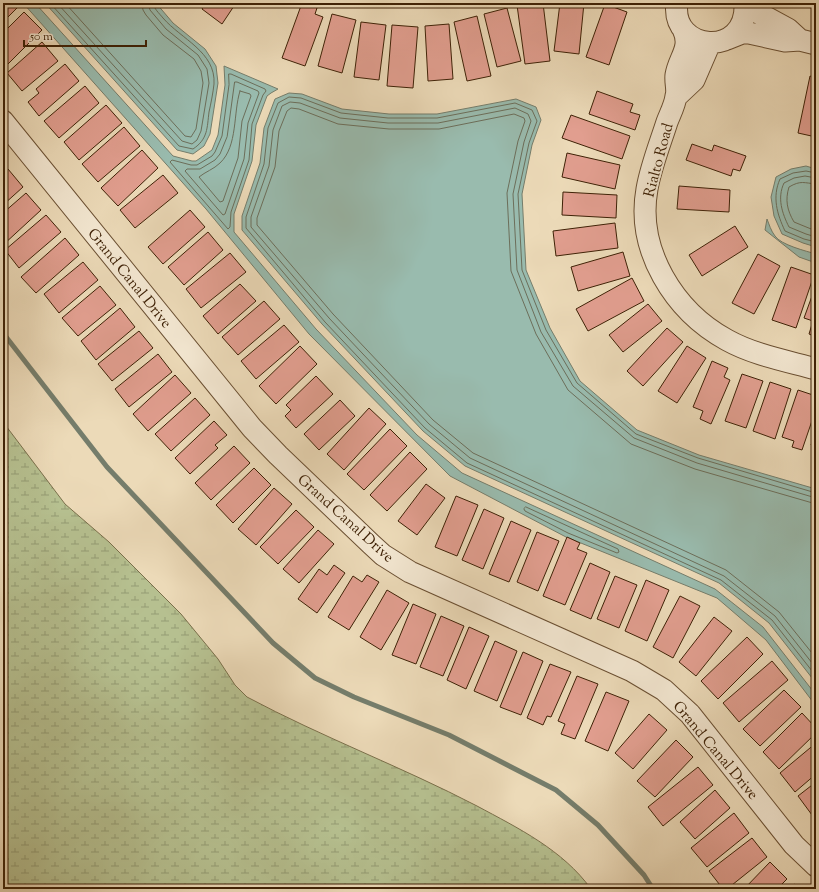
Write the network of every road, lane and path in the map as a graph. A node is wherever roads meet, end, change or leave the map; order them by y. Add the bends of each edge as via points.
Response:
1 (660, 3) edge
2 (746, 3) edge
3 (680, 18) edge
4 (718, 41) junction
5 (808, 42) edge
6 (676, 96) junction
7 (3, 121) edge
8 (816, 369) edge
9 (816, 866) edge

1 - 3 street
2 - 4 street via 742,23 736,33
2 - 5 street via 752,10
3 - 4 street via 689,35 697,40
3 - 6 street, Rialto Road via 686,35 686,45 676,75
4 - 5 street via 749,33 785,41
4 - 6 street, Rialto Road via 694,80
6 - 8 street, Rialto Road via 647,189 648,234 660,271 678,300 713,332 742,347
7 - 9 street, Grand Canal Drive via 252,428 362,536 383,555 410,572 632,671 664,690 690,714 794,845

